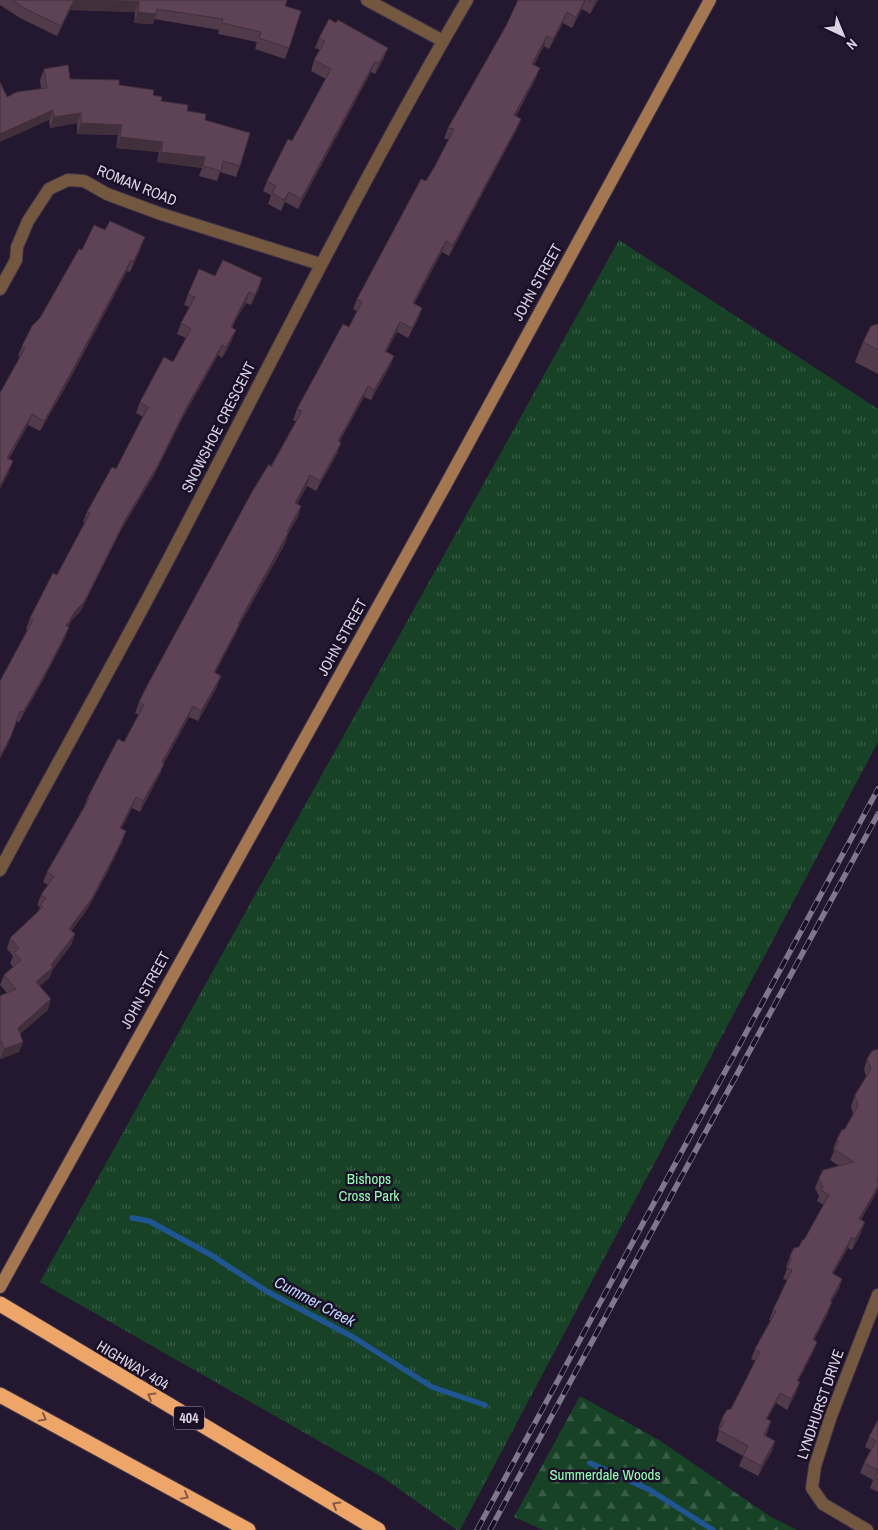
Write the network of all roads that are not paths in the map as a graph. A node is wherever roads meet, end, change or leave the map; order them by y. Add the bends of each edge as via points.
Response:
1 (367, 0) edge
2 (467, 0) edge
3 (710, 0) edge
4 (443, 41) junction
5 (320, 264) junction
6 (0, 289) edge
7 (0, 870) edge
8 (0, 1287) edge
9 (878, 1295) edge
10 (0, 1304) edge
11 (0, 1394) edge
12 (248, 1530) edge
13 (378, 1530) edge
14 (867, 1530) edge

1 - 4 street
2 - 4 street, SNOWSHOE CRESCENT
3 - 8 main road, JOHN STREET
4 - 5 street, SNOWSHOE CRESCENT
5 - 6 street, ROMAN ROAD via 161,214 107,194 84,181 68,180 49,190 28,221 17,247 16,260
5 - 7 street, SNOWSHOE CRESCENT via 177,544
9 - 14 street, LYNDHURST DRIVE via 831,1416 815,1466 812,1488 823,1504
13 -> 10 highway, HIGHWAY 404 / 404
11 -> 12 highway

